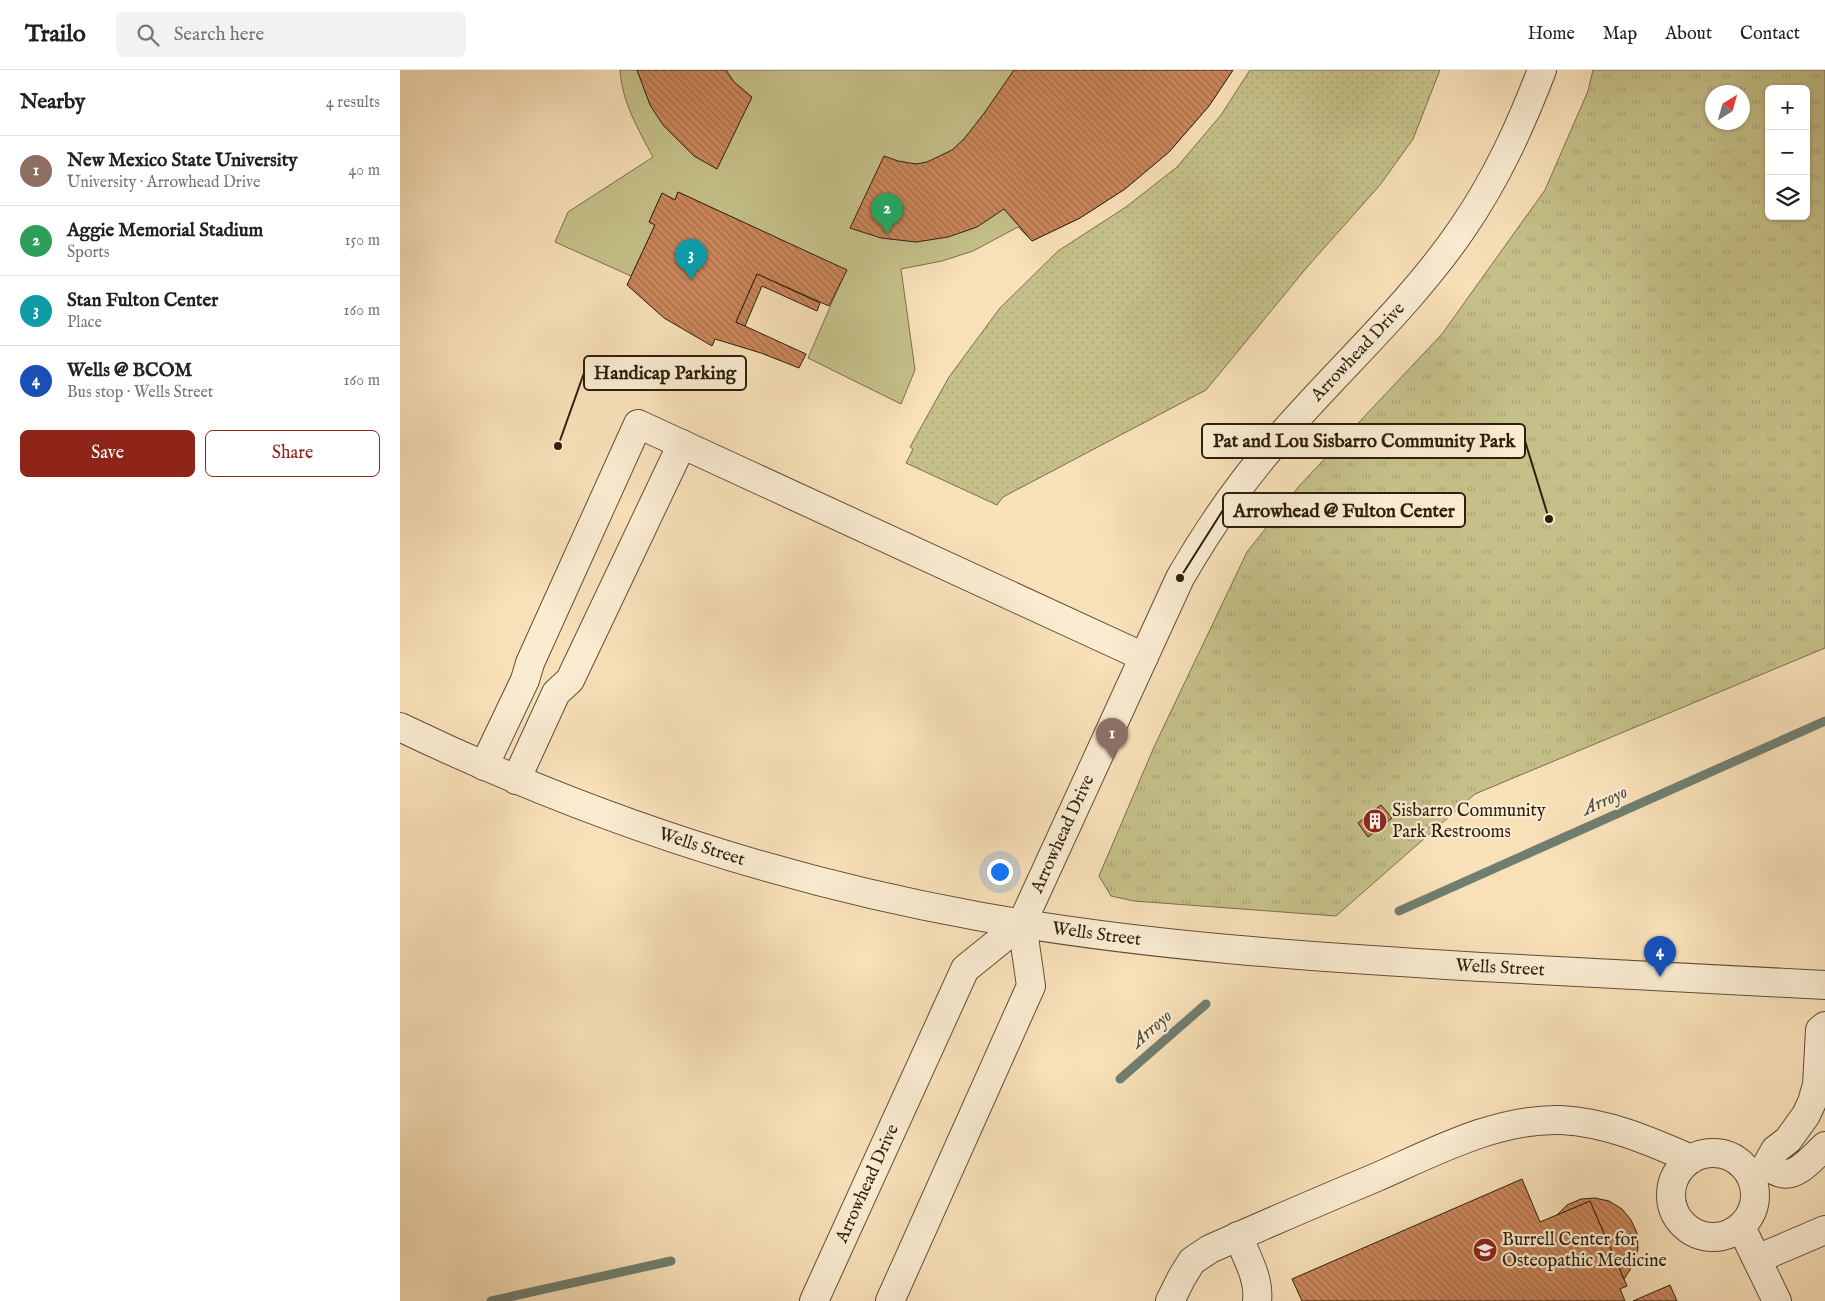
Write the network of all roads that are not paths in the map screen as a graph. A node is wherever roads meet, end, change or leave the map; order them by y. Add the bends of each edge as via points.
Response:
1 (1542, 70) edge
2 (682, 444) junction
3 (1144, 657) junction
4 (530, 663) junction
5 (570, 680) junction
6 (400, 727) edge
7 (484, 766) junction
8 (516, 780) junction
9 (1022, 923) junction
10 (1825, 985) edge
11 (1825, 1026) edge
12 (1825, 1146) edge
13 (1691, 1159) junction
14 (1758, 1171) junction
15 (1741, 1227) junction
16 (1825, 1230) edge
17 (1238, 1236) junction
18 (1757, 1259) junction
19 (1260, 1298) edge
20 (814, 1301) edge
21 (890, 1301) edge
22 (1170, 1301) edge
23 (1777, 1301) edge

1 - 3 street, Arrowhead Drive via 1506,156 1462,230 1408,296 1274,444 1222,509 1180,578
2 - 3 street
2 - 4 street via 638,424
2 - 5 street
3 - 9 street, Arrowhead Drive
4 - 5 street
4 - 7 street
5 - 8 street via 556,693
6 - 7 street, Wells Street
7 - 8 street, Wells Street
8 - 9 street, Wells Street via 627,822 803,878
9 - 10 street, Wells Street via 1158,942 1304,956
9 - 20 street, Arrowhead Drive via 965,969
9 - 21 street via 1031,986
11 - 14 street via 1820,1030 1817,1085 1806,1115 1788,1140
12 - 14 street via 1790,1174
13 - 14 street via 1704,1154 1718,1154
13 - 15 street via 1680,1169 1671,1196 1680,1221 1703,1236 1730,1234
13 - 17 street via 1633,1135 1600,1126 1561,1120 1527,1121 1494,1129 1443,1149
14 - 15 street via 1755,1203
15 - 18 street
16 - 18 street
17 - 19 street via 1257,1282
17 - 22 street via 1192,1261
18 - 23 street

